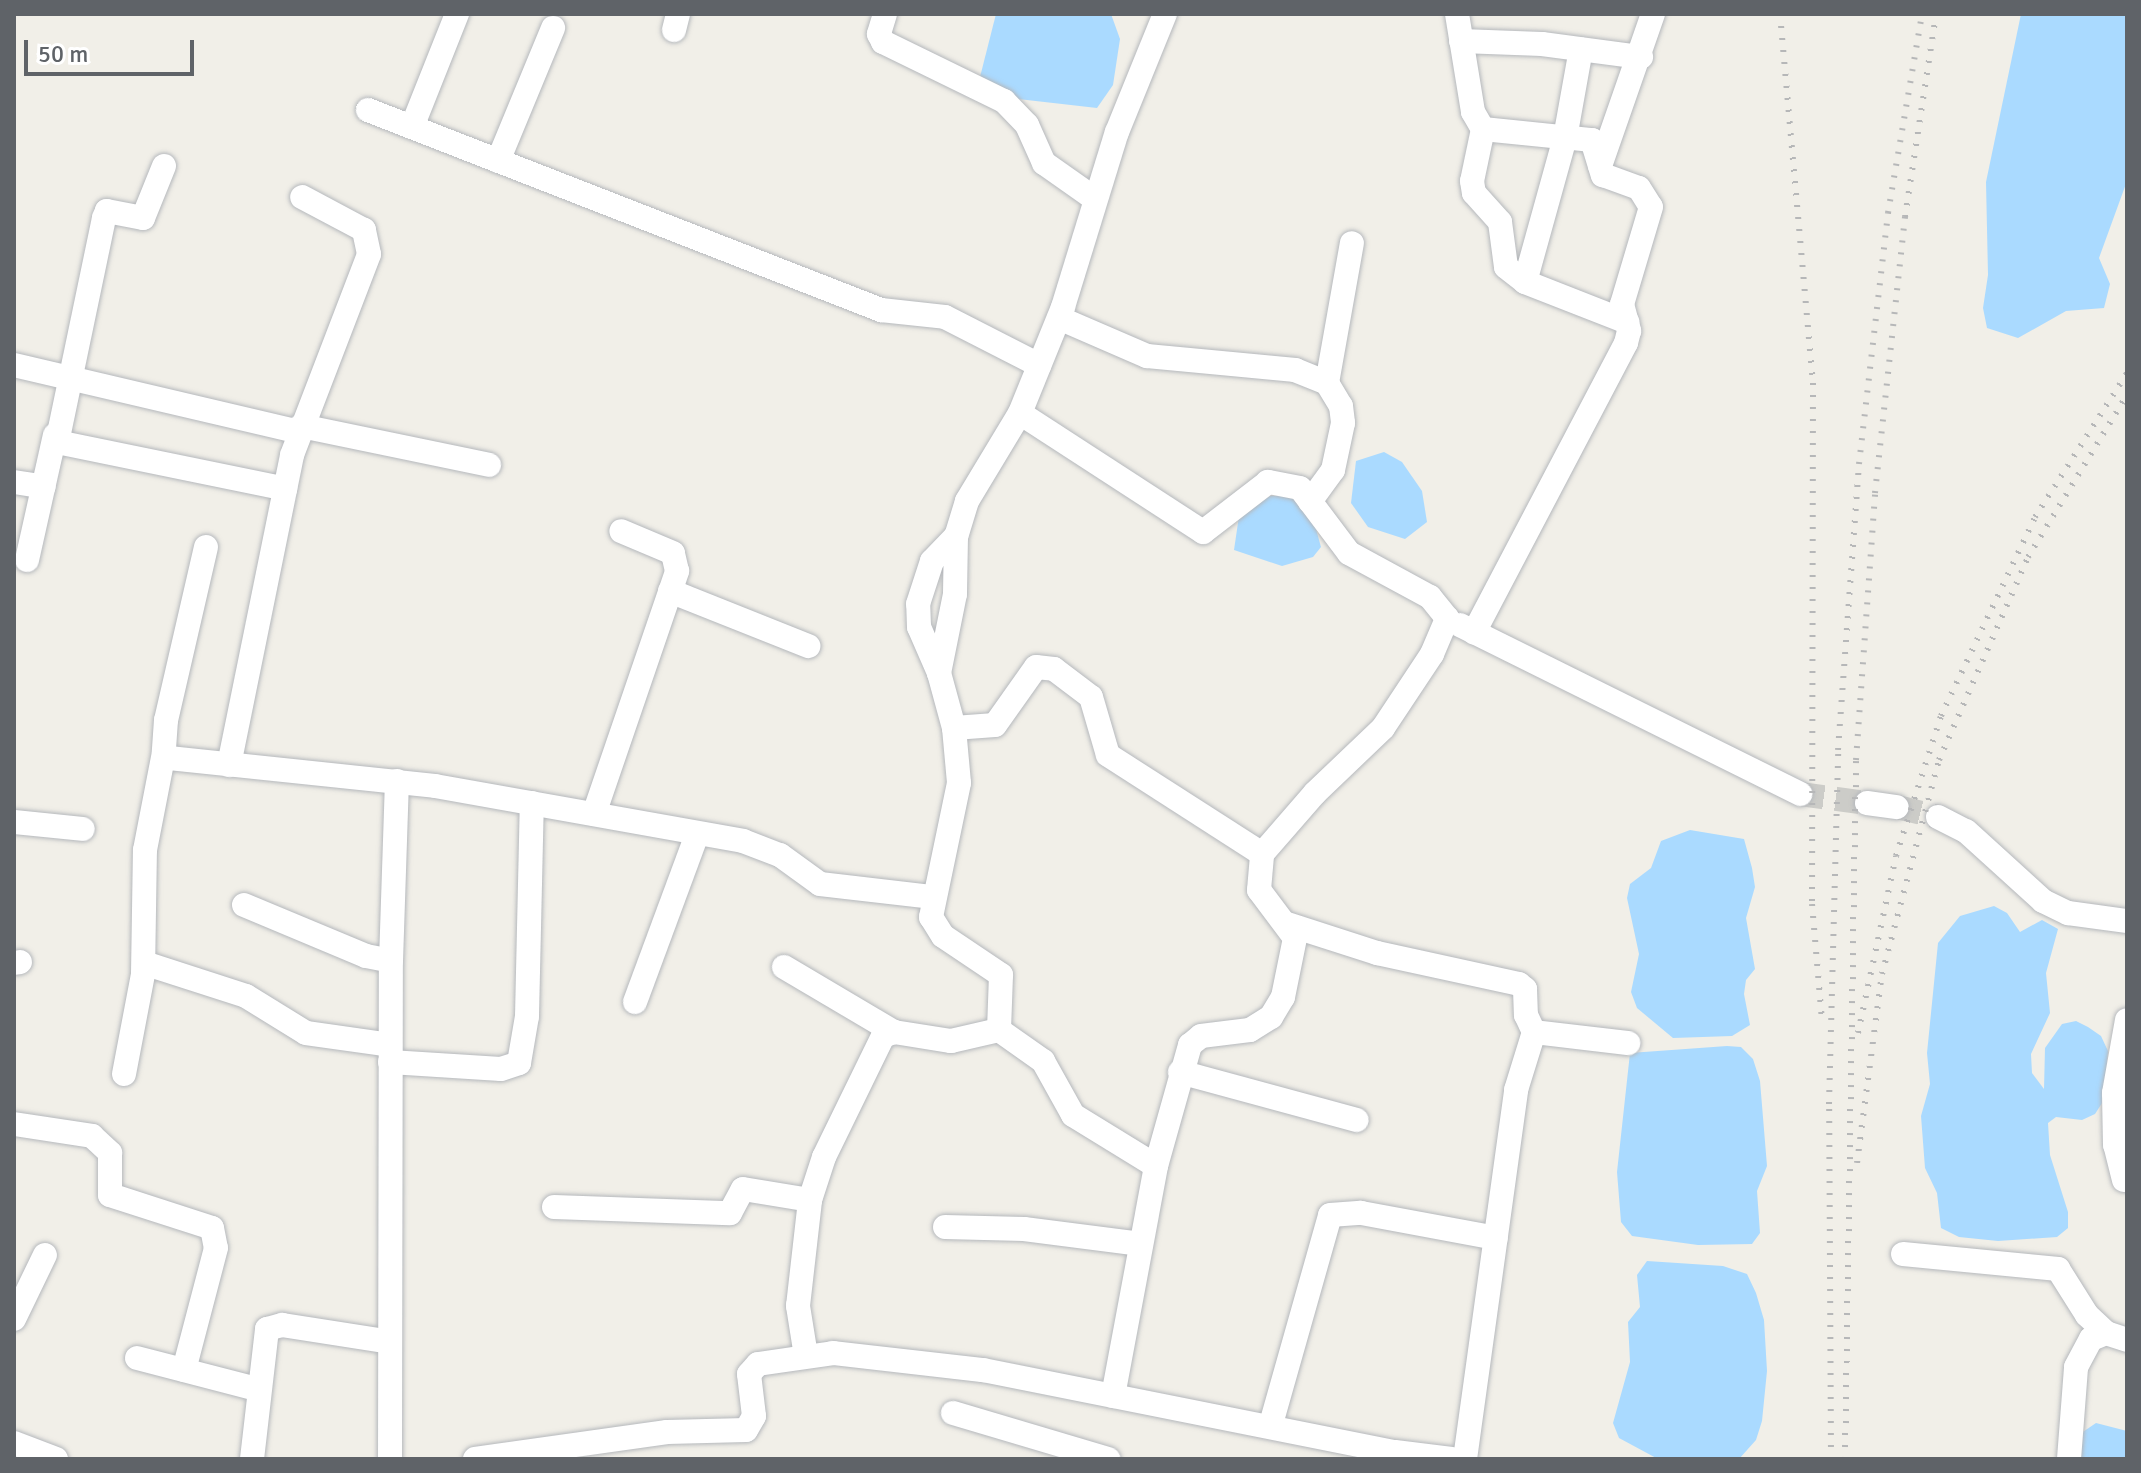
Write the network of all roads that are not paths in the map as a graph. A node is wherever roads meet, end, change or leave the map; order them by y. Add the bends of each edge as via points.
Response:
1 (457, 14) edge
2 (885, 14) edge
3 (1165, 14) edge
4 (1457, 14) edge
5 (1653, 14) edge
6 (553, 28) dead end
7 (1461, 41) junction
8 (1581, 49) junction
9 (1641, 57) junction
10 (368, 110) dead end
11 (412, 127) junction
12 (1483, 129) junction
13 (1565, 138) junction
14 (498, 161) junction
15 (164, 166) dead end
16 (1600, 166) junction
17 (302, 197) dead end
18 (1095, 199) junction
19 (1352, 243) dead end
20 (1525, 282) junction
21 (1059, 318) junction
22 (1627, 322) junction
23 (14, 365) edge
24 (1039, 365) junction
25 (66, 381) junction
26 (1327, 383) junction
27 (1020, 413) junction
28 (300, 429) junction
29 (55, 435) junction
30 (489, 465) dead end
31 (14, 482) edge
32 (44, 487) junction
33 (285, 489) junction
34 (1310, 502) junction
35 (621, 531) dead end
36 (956, 536) junction
37 (206, 547) dead end
38 (27, 560) dead end
39 (670, 591) junction
40 (1447, 618) junction
41 (1474, 632) junction
42 (808, 646) dead end
43 (939, 673) junction
44 (954, 728) junction
45 (164, 752) junction
46 (229, 765) junction
47 (397, 781) junction
48 (1800, 794) tunnel mouth
49 (532, 803) junction
50 (1867, 803) tunnel mouth
51 (1897, 807) tunnel mouth
52 (594, 814) junction
53 (1938, 817) tunnel mouth
54 (14, 822) edge
55 (83, 829) dead end
56 (697, 834) junction
57 (1262, 854) junction
58 (933, 897) junction
59 (244, 905) dead end
60 (2127, 921) edge
61 (1287, 924) junction
62 (391, 961) junction
63 (144, 963) junction
64 (784, 967) dead end
65 (635, 1002) dead end
66 (2127, 1020) edge
67 (999, 1030) junction
68 (894, 1032) junction
69 (1534, 1032) junction
70 (1628, 1043) dead end
71 (390, 1054) junction
72 (1180, 1072) junction
73 (124, 1074) dead end
74 (1357, 1120) dead end
75 (14, 1124) edge
76 (1156, 1166) junction
77 (2124, 1180) dead end
78 (810, 1200) junction
79 (554, 1207) dead end
80 (945, 1227) dead end
81 (1496, 1238) junction
82 (1141, 1244) junction
83 (1903, 1254) dead end
84 (45, 1255) dead end
85 (14, 1319) edge
86 (2117, 1337) edge
87 (390, 1342) junction
88 (803, 1344) junction
89 (137, 1358) dead end
90 (184, 1370) junction
91 (257, 1389) junction
92 (1113, 1396) junction
93 (953, 1413) dead end
94 (1271, 1424) junction
95 (14, 1443) edge
96 (1332, 1451) edge
97 (552, 1454) edge
98 (56, 1459) edge
99 (252, 1459) edge
100 (390, 1459) edge
101 (475, 1459) edge
102 (1108, 1459) edge
103 (1452, 1459) edge
104 (1465, 1459) edge
105 (2069, 1459) edge

1 - 11 street
2 - 18 street via 879,34 883,42 1004,101 1027,125 1044,163
3 - 18 street
4 - 7 street
5 - 9 street
6 - 14 street
7 - 8 street
7 - 12 street via 1473,112
8 - 9 street
8 - 13 street
9 - 16 street
10 - 11 street
11 - 14 street
12 - 13 street
12 - 20 street via 1473,168 1474,193 1500,222 1506,267
13 - 16 street via 1592,140
13 - 20 street
14 - 24 street via 881,310 945,317
15 - 25 street via 143,218 107,211
16 - 22 street via 1603,175 1639,188 1651,207 1625,290
17 - 28 street via 364,230 369,254
18 - 21 street
19 - 26 street
20 - 22 street
21 - 24 street
21 - 26 street via 1147,356 1295,370
22 - 41 street via 1626,343
23 - 25 street
24 - 27 street
25 - 28 street
25 - 29 street
26 - 34 street via 1341,406 1343,423 1333,470
27 - 34 street via 1203,532 1268,482 1300,488
27 - 36 street via 967,501
28 - 30 street
28 - 33 street
29 - 32 street
29 - 33 street via 64,446
31 - 32 street
32 - 38 street
33 - 46 street
34 - 40 street via 1349,553 1430,597
35 - 39 street via 673,553 677,571
36 - 43 street via 955,594
36 - 43 street via 932,561 918,604 919,627
37 - 45 street
39 - 42 street
39 - 52 street
40 - 41 street
40 - 57 street via 1432,654 1383,728 1315,793
41 - 48 street
43 - 44 street
44 - 57 street via 995,725 1036,667 1054,669 1091,697 1108,755
44 - 58 street via 958,800
45 - 46 street via 169,758
45 - 63 street via 145,850
46 - 47 street
47 - 49 street
47 - 62 street
49 - 52 street
49 - 71 street via 527,1016 519,1063 501,1069
50 - 51 street
52 - 56 street
53 - 60 street via 1966,831 2043,901 2068,913
54 - 55 street
56 - 58 street via 760,844 820,884
56 - 65 street
57 - 61 street via 1259,890
58 - 67 street via 935,927 1001,975
59 - 62 street via 366,956
61 - 69 street via 1377,953 1519,984 1525,989 1526,1015
61 - 72 street via 1295,938 1294,951 1283,997 1271,1017 1250,1030 1201,1036 1190,1045
62 - 71 street
63 - 71 street via 246,996 306,1033
63 - 73 street
64 - 68 street
66 - 77 street via 2114,1093 2115,1145
67 - 68 street via 934,1041
67 - 76 street via 1043,1061 1073,1115
68 - 78 street via 883,1036 824,1157
69 - 70 street
69 - 81 street via 1516,1090
71 - 87 street
72 - 74 street
72 - 76 street
75 - 90 street via 92,1136 110,1153 110,1195 212,1228 216,1248
76 - 82 street
78 - 79 street via 743,1189 730,1213
78 - 88 street
80 - 82 street via 1024,1229
81 - 94 street via 1361,1213 1330,1215
81 - 104 street
82 - 92 street
83 - 86 street via 2058,1269 2087,1315
84 - 85 street
86 - 105 street via 2091,1339 2076,1367
87 - 91 street via 273,1326 261,1342
87 - 100 street
88 - 92 street
88 - 97 street via 758,1364 749,1374 754,1416 746,1430 667,1432
89 - 90 street
90 - 91 street
91 - 99 street
92 - 94 street
93 - 102 street
94 - 96 street
95 - 98 street
96 - 103 street
97 - 101 street

